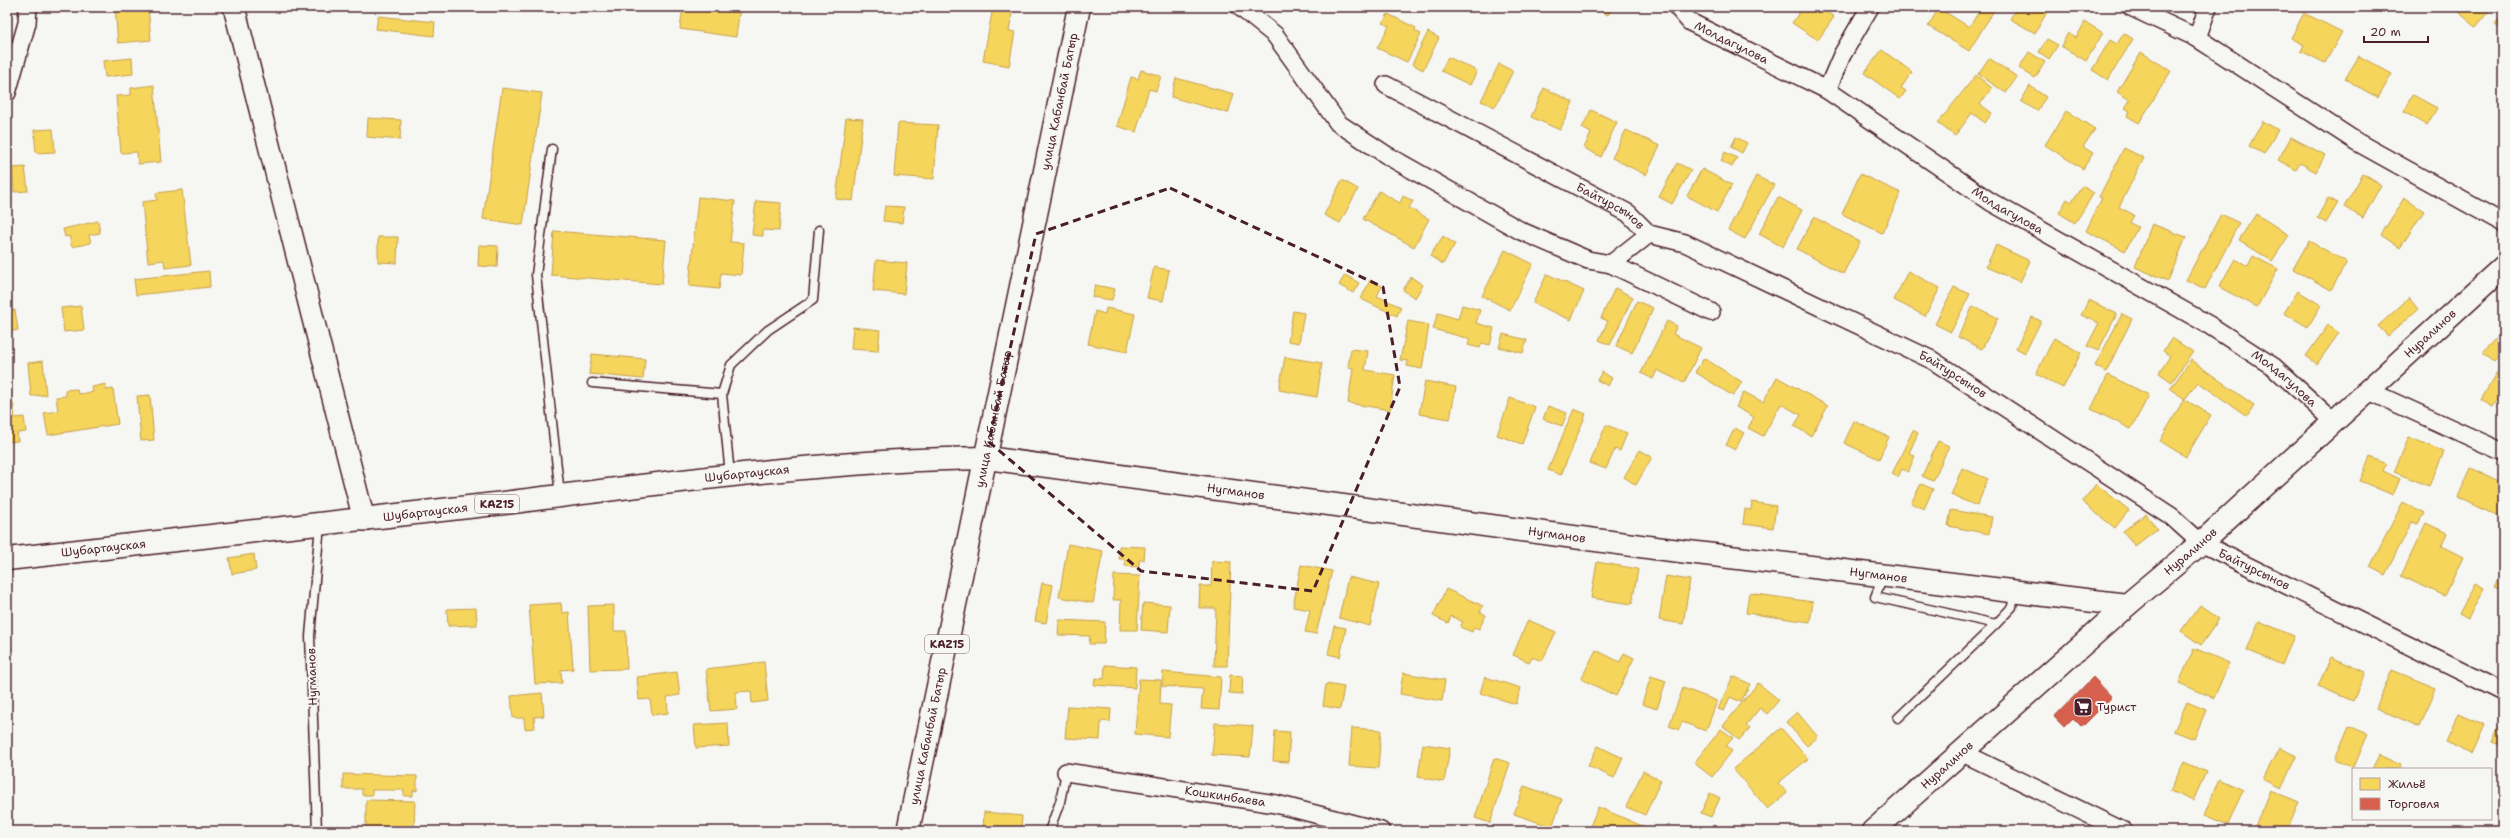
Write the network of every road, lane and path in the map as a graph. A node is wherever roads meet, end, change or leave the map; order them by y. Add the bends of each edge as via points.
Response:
1 (28, 7) edge
2 (234, 7) edge
3 (1079, 7) edge
4 (1240, 7) edge
5 (1677, 7) edge
6 (1870, 7) edge
7 (2131, 7) edge
8 (2208, 7) edge
9 (2197, 38) junction
10 (1386, 85) dead end
11 (1827, 90) junction
12 (7, 93) edge
13 (552, 149) dead end
14 (2503, 223) edge
15 (819, 230) dead end
16 (1649, 234) junction
17 (1611, 264) junction
18 (2503, 267) edge
19 (1711, 312) dead end
20 (592, 383) dead end
21 (2367, 390) junction
22 (722, 394) junction
23 (2334, 421) junction
24 (2503, 452) edge
25 (987, 458) junction
26 (730, 476) junction
27 (560, 496) junction
28 (364, 520) junction
29 (320, 524) junction
30 (2201, 544) junction
31 (7, 559) edge
32 (1884, 577) junction
33 (2014, 592) junction
34 (2127, 605) junction
35 (1996, 624) junction
36 (2503, 692) edge
37 (1898, 718) dead end
38 (1961, 752) junction
39 (1066, 772) joint
40 (317, 831) edge
41 (908, 831) edge
42 (1050, 831) edge
43 (1381, 831) edge
44 (1873, 831) edge
45 (2123, 831) edge

1 - 12 street via 27,23
2 - 28 street
3 - 25 main road, улица Кабанбай Батыр
4 - 17 street via 1275,35 1338,123 1388,156 1521,231 1588,260
5 - 11 street, Молдагулова via 1690,22
6 - 11 street via 1842,55
7 - 9 street
8 - 9 street
9 - 14 street via 2357,142
10 - 16 street, Байтурсынов via 1628,213
11 - 23 street, Молдагулова via 1991,202 2208,325 2274,367
13 - 27 lane via 536,275
15 - 22 lane via 813,300 768,330 732,365
16 - 17 street
16 - 30 street, Байтурсынов via 1684,243 1932,360 2171,516
17 - 19 street
18 - 21 main road, Нуралинов
20 - 22 lane
21 - 23 main road, Нуралинов
21 - 24 street
22 - 26 lane
23 - 30 main road, Нуралинов
25 - 26 main road, Шубартауская / KAZ15 via 911,459
25 - 32 main road, Нугманов
25 - 41 main road, улица Кабанбай Батыр / KAZ15
26 - 27 main road, Шубартауская / KAZ15
27 - 28 main road, Шубартауская / KAZ15
28 - 29 main road, Шубартауская / KAZ15
29 - 31 main road, Шубартауская / KAZ15
29 - 40 lane, Нугманов via 310,636
30 - 34 main road, Нуралинов
30 - 36 street, Байтурсынов
32 - 33 main road, Нугманов
32 - 35 lane via 1875,597
33 - 34 main road, Нугманов
33 - 35 lane via 2012,607
34 - 38 main road, Нуралинов
35 - 37 lane
38 - 44 main road, Нуралинов
38 - 45 street
39 - 42 lane via 1060,802
39 - 43 street, Кошкинбаева via 1276,804

